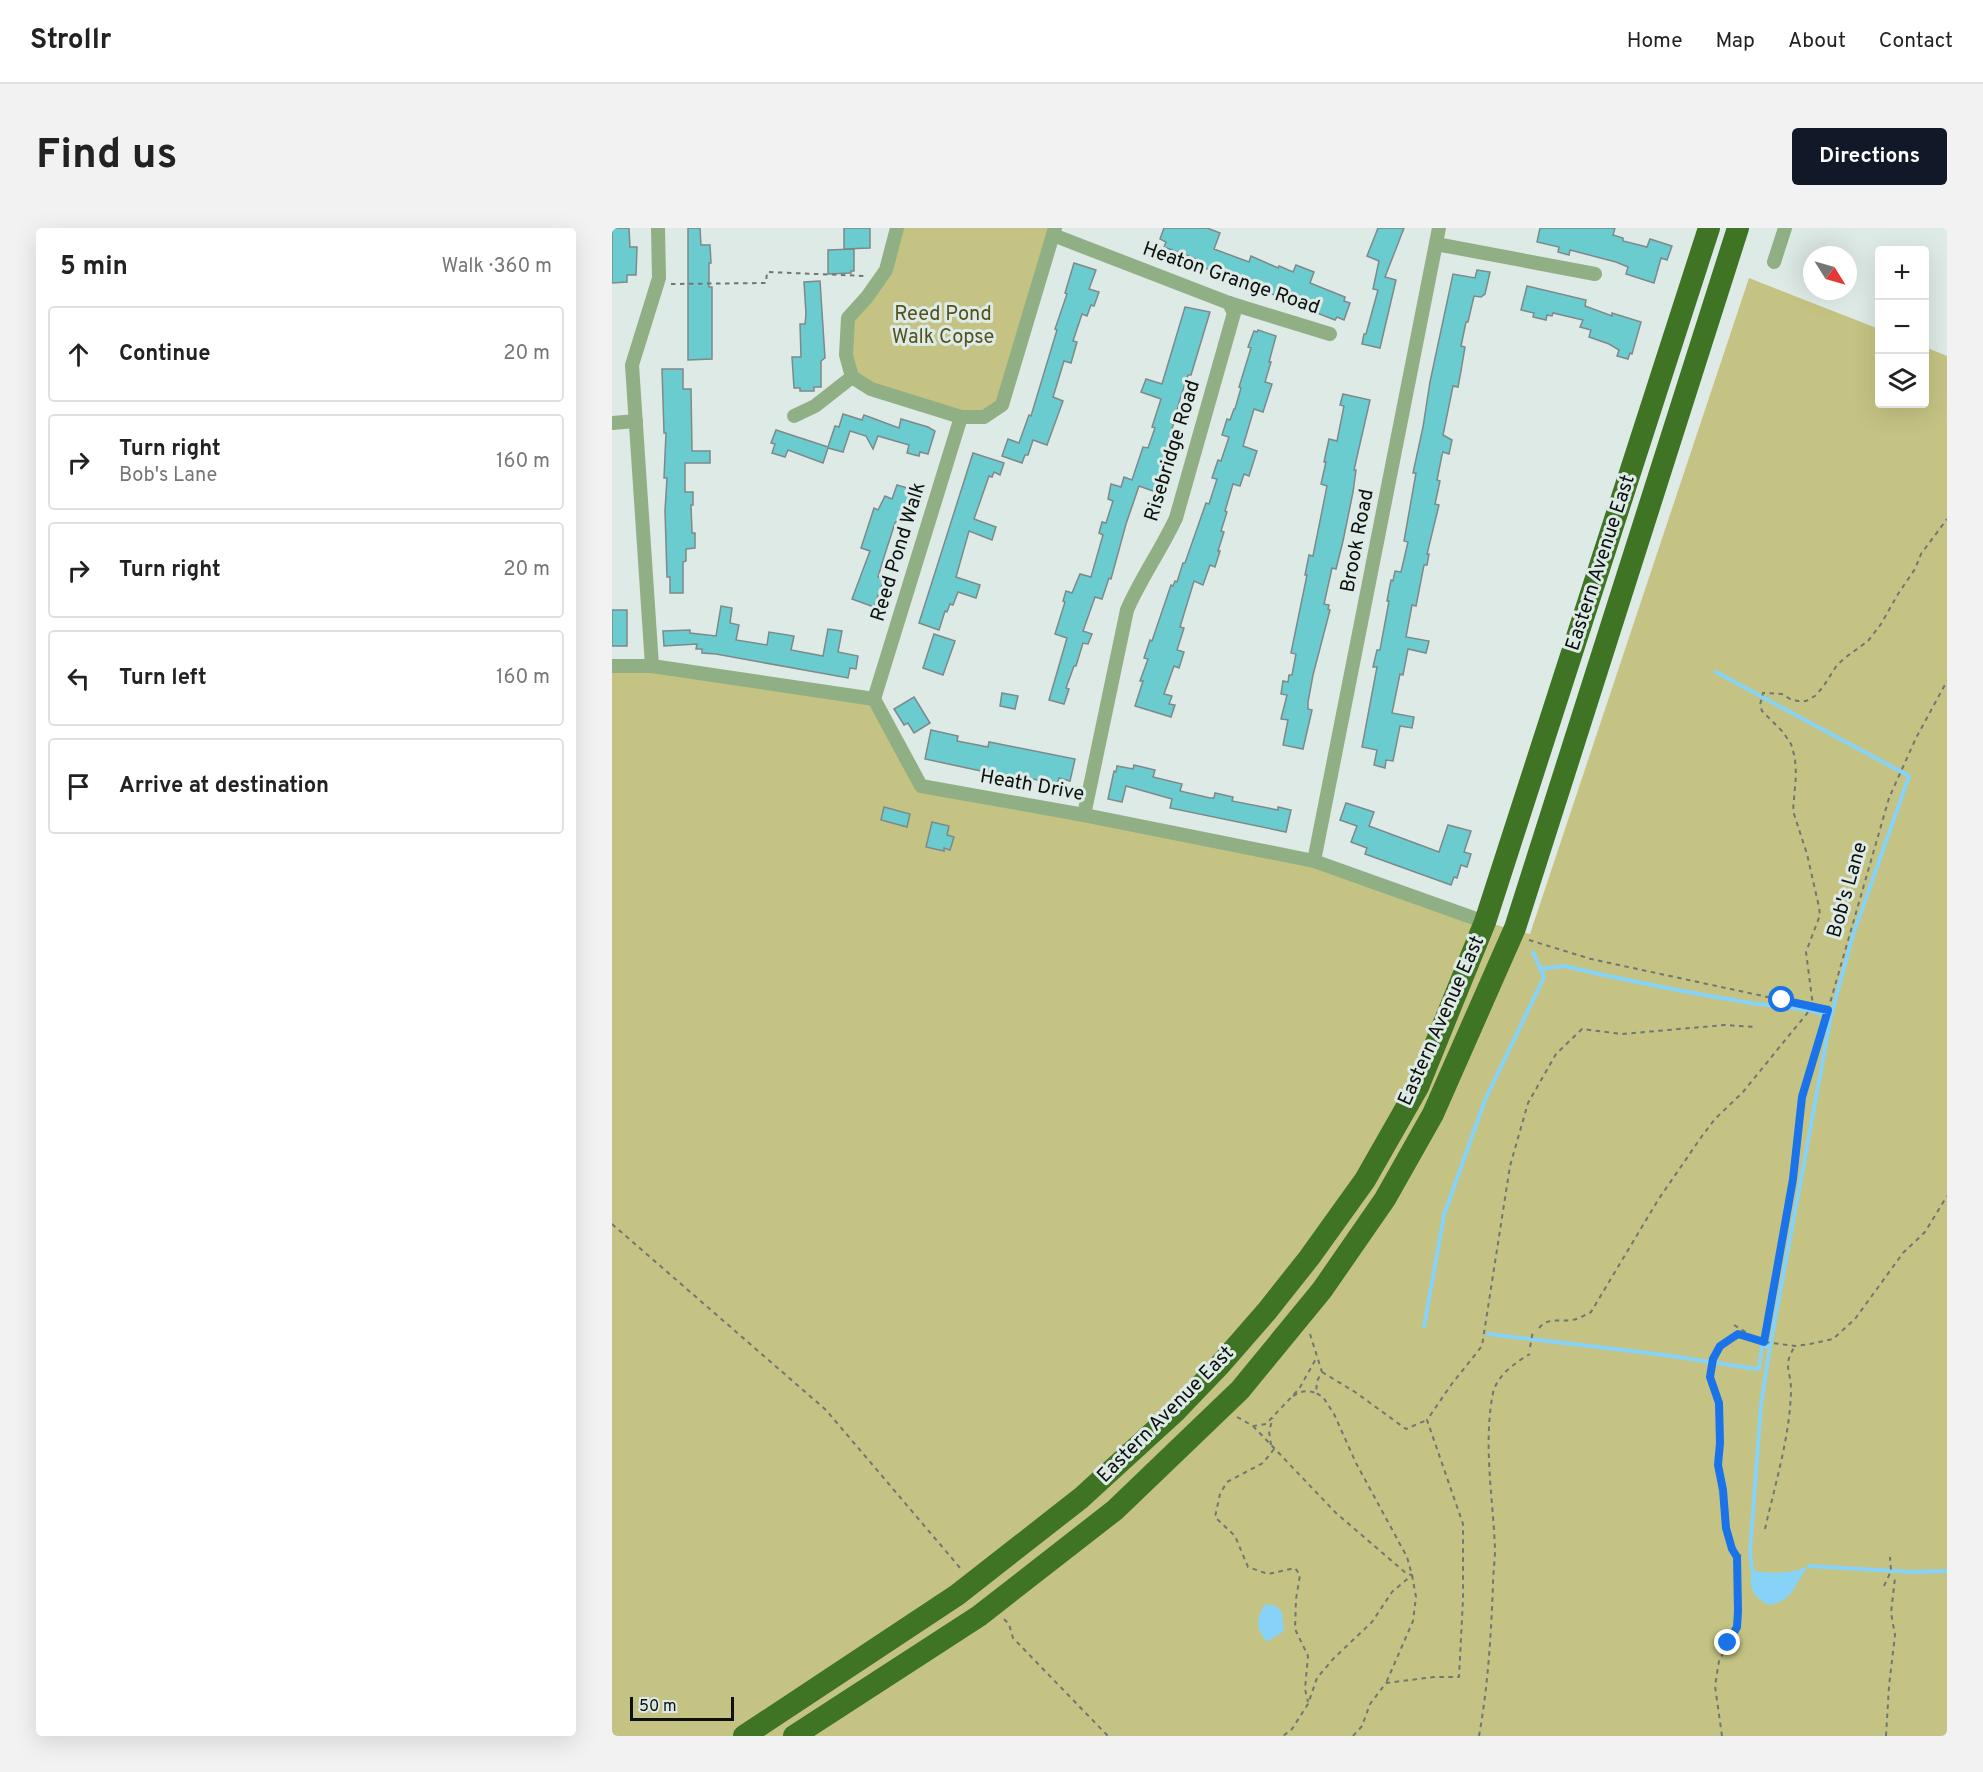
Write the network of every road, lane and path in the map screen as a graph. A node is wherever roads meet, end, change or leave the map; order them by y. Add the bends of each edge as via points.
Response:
1 (658, 228) edge
2 (897, 228) edge
3 (1438, 228) edge
4 (1708, 228) edge
5 (1738, 228) edge
6 (1785, 228) edge
7 (1054, 231) edge
8 (1436, 244) junction
9 (1774, 262) dead end
10 (1594, 274) dead end
11 (880, 277) junction
12 (657, 284) junction
13 (1229, 303) junction
14 (1330, 334) dead end
15 (852, 377) junction
16 (794, 416) dead end
17 (961, 417) junction
18 (636, 421) junction
19 (612, 423) edge
20 (1947, 519) edge
21 (612, 666) edge
22 (652, 666) junction
23 (1947, 681) edge
24 (874, 699) junction
25 (1084, 815) junction
26 (1314, 861) junction
27 (1485, 922) junction
28 (1512, 935) junction
29 (1814, 1006) junction
30 (1828, 1010) junction
31 (1755, 1027) dead end
32 (1947, 1196) edge
33 (612, 1224) edge
34 (1296, 1322) junction
35 (1734, 1325) dead end
36 (1539, 1328) dead end
37 (1533, 1331) dead end
38 (1750, 1336) junction
39 (1764, 1343) junction
40 (1795, 1346) junction
41 (1530, 1347) dead end
42 (1530, 1354) dead end
43 (1317, 1357) junction
44 (1322, 1372) junction
45 (1316, 1393) junction
46 (1292, 1398) junction
47 (1220, 1408) junction
48 (1274, 1415) junction
49 (1427, 1420) junction
50 (1253, 1426) junction
51 (1272, 1445) junction
52 (1274, 1449) junction
53 (1765, 1529) dead end
54 (1743, 1554) dead end
55 (1737, 1557) junction
56 (1890, 1557) dead end
57 (1412, 1575) junction
58 (1895, 1578) dead end
59 (974, 1583) junction
60 (1884, 1586) dead end
61 (992, 1606) junction
62 (1386, 1683) junction
63 (1308, 1704) junction
64 (744, 1736) edge
65 (794, 1736) edge
66 (1108, 1736) edge
67 (1283, 1736) edge
68 (1353, 1736) edge
69 (1479, 1736) edge
70 (1722, 1736) edge
71 (1886, 1736) edge

1 - 12 street
2 - 11 street via 886,270
3 - 8 street, Brook Road
4 - 27 highway, Eastern Avenue East
5 - 28 highway, Eastern Avenue East
6 - 9 street
7 - 13 street, Heaton Grange Road
7 - 17 street via 1002,405 984,417
8 - 10 street
8 - 26 street, Brook Road
11 - 12 path via 767,272 766,283
11 - 15 street via 848,318 846,355
12 - 18 street via 632,365
13 - 14 street, Heaton Grange Road
13 - 25 street, Risebridge Road via 1234,313 1176,518 1127,610
15 - 16 street via 815,406
15 - 17 street via 871,388
17 - 24 street, Reed Pond Walk
18 - 19 street
18 - 22 street
20 - 29 path via 1921,554 1881,624 1868,641 1837,665 1815,696 1798,701 1782,693 1763,693 1762,711 1783,732 1795,758 1793,811 1820,915 1806,952
21 - 22 street
22 - 24 street
23 - 30 path, Bob's Lane via 1889,798
24 - 25 street, Heath Drive via 921,786
25 - 26 street, Heath Drive
26 - 27 street, Heath Drive
27 - 59 highway, Eastern Avenue East via 1418,1087 1365,1180 1308,1258 1226,1358 1175,1412 1081,1498
28 - 29 path via 1591,959
28 - 34 highway, Eastern Avenue East via 1423,1132 1385,1199
29 - 30 path
29 - 36 path via 1693,1149 1591,1312 1579,1318 1549,1321
30 - 39 path, Bob's Lane via 1802,1097 1793,1179
31 - 49 path via 1725,1025 1622,1034 1582,1029 1556,1054 1528,1103 1510,1166 1482,1346
32 - 40 path via 1925,1232 1903,1253 1843,1330 1833,1339
33 - 59 path via 826,1410
34 - 43 path via 1312,1336
34 - 47 highway, Eastern Avenue East via 1240,1390
35 - 38 path
37 - 41 path
38 - 39 path
38 - 55 path via 1738,1334 1720,1346 1710,1377 1719,1403 1718,1465 1726,1528
39 - 40 path
40 - 53 path via 1786,1366 1791,1382 1790,1412
42 - 69 path via 1504,1374 1494,1390 1489,1481 1495,1552 1492,1624
43 - 44 path
43 - 46 path
44 - 45 path
44 - 49 path via 1406,1429
45 - 46 path via 1300,1392
45 - 57 path via 1334,1414 1407,1557
46 - 48 path
47 - 50 path
47 - 61 highway, Eastern Avenue East via 1115,1510
48 - 50 path via 1266,1424
48 - 51 path via 1269,1431
49 - 62 path via 1463,1524 1459,1677
50 - 51 path
51 - 52 path
52 - 57 path via 1336,1513
52 - 63 path via 1263,1463 1227,1482 1215,1517 1235,1536 1248,1567 1268,1574 1295,1568 1300,1575 1295,1629 1308,1656
54 - 55 path
55 - 70 path via 1737,1627 1719,1661 1715,1686
56 - 60 path via 1891,1571
57 - 62 path via 1416,1597 1413,1621
57 - 63 path via 1317,1678
58 - 71 path via 1891,1613 1895,1635
59 - 64 highway, Eastern Avenue East
61 - 65 highway, Eastern Avenue East
61 - 66 path via 1009,1624 1013,1638
62 - 68 path
63 - 67 path

